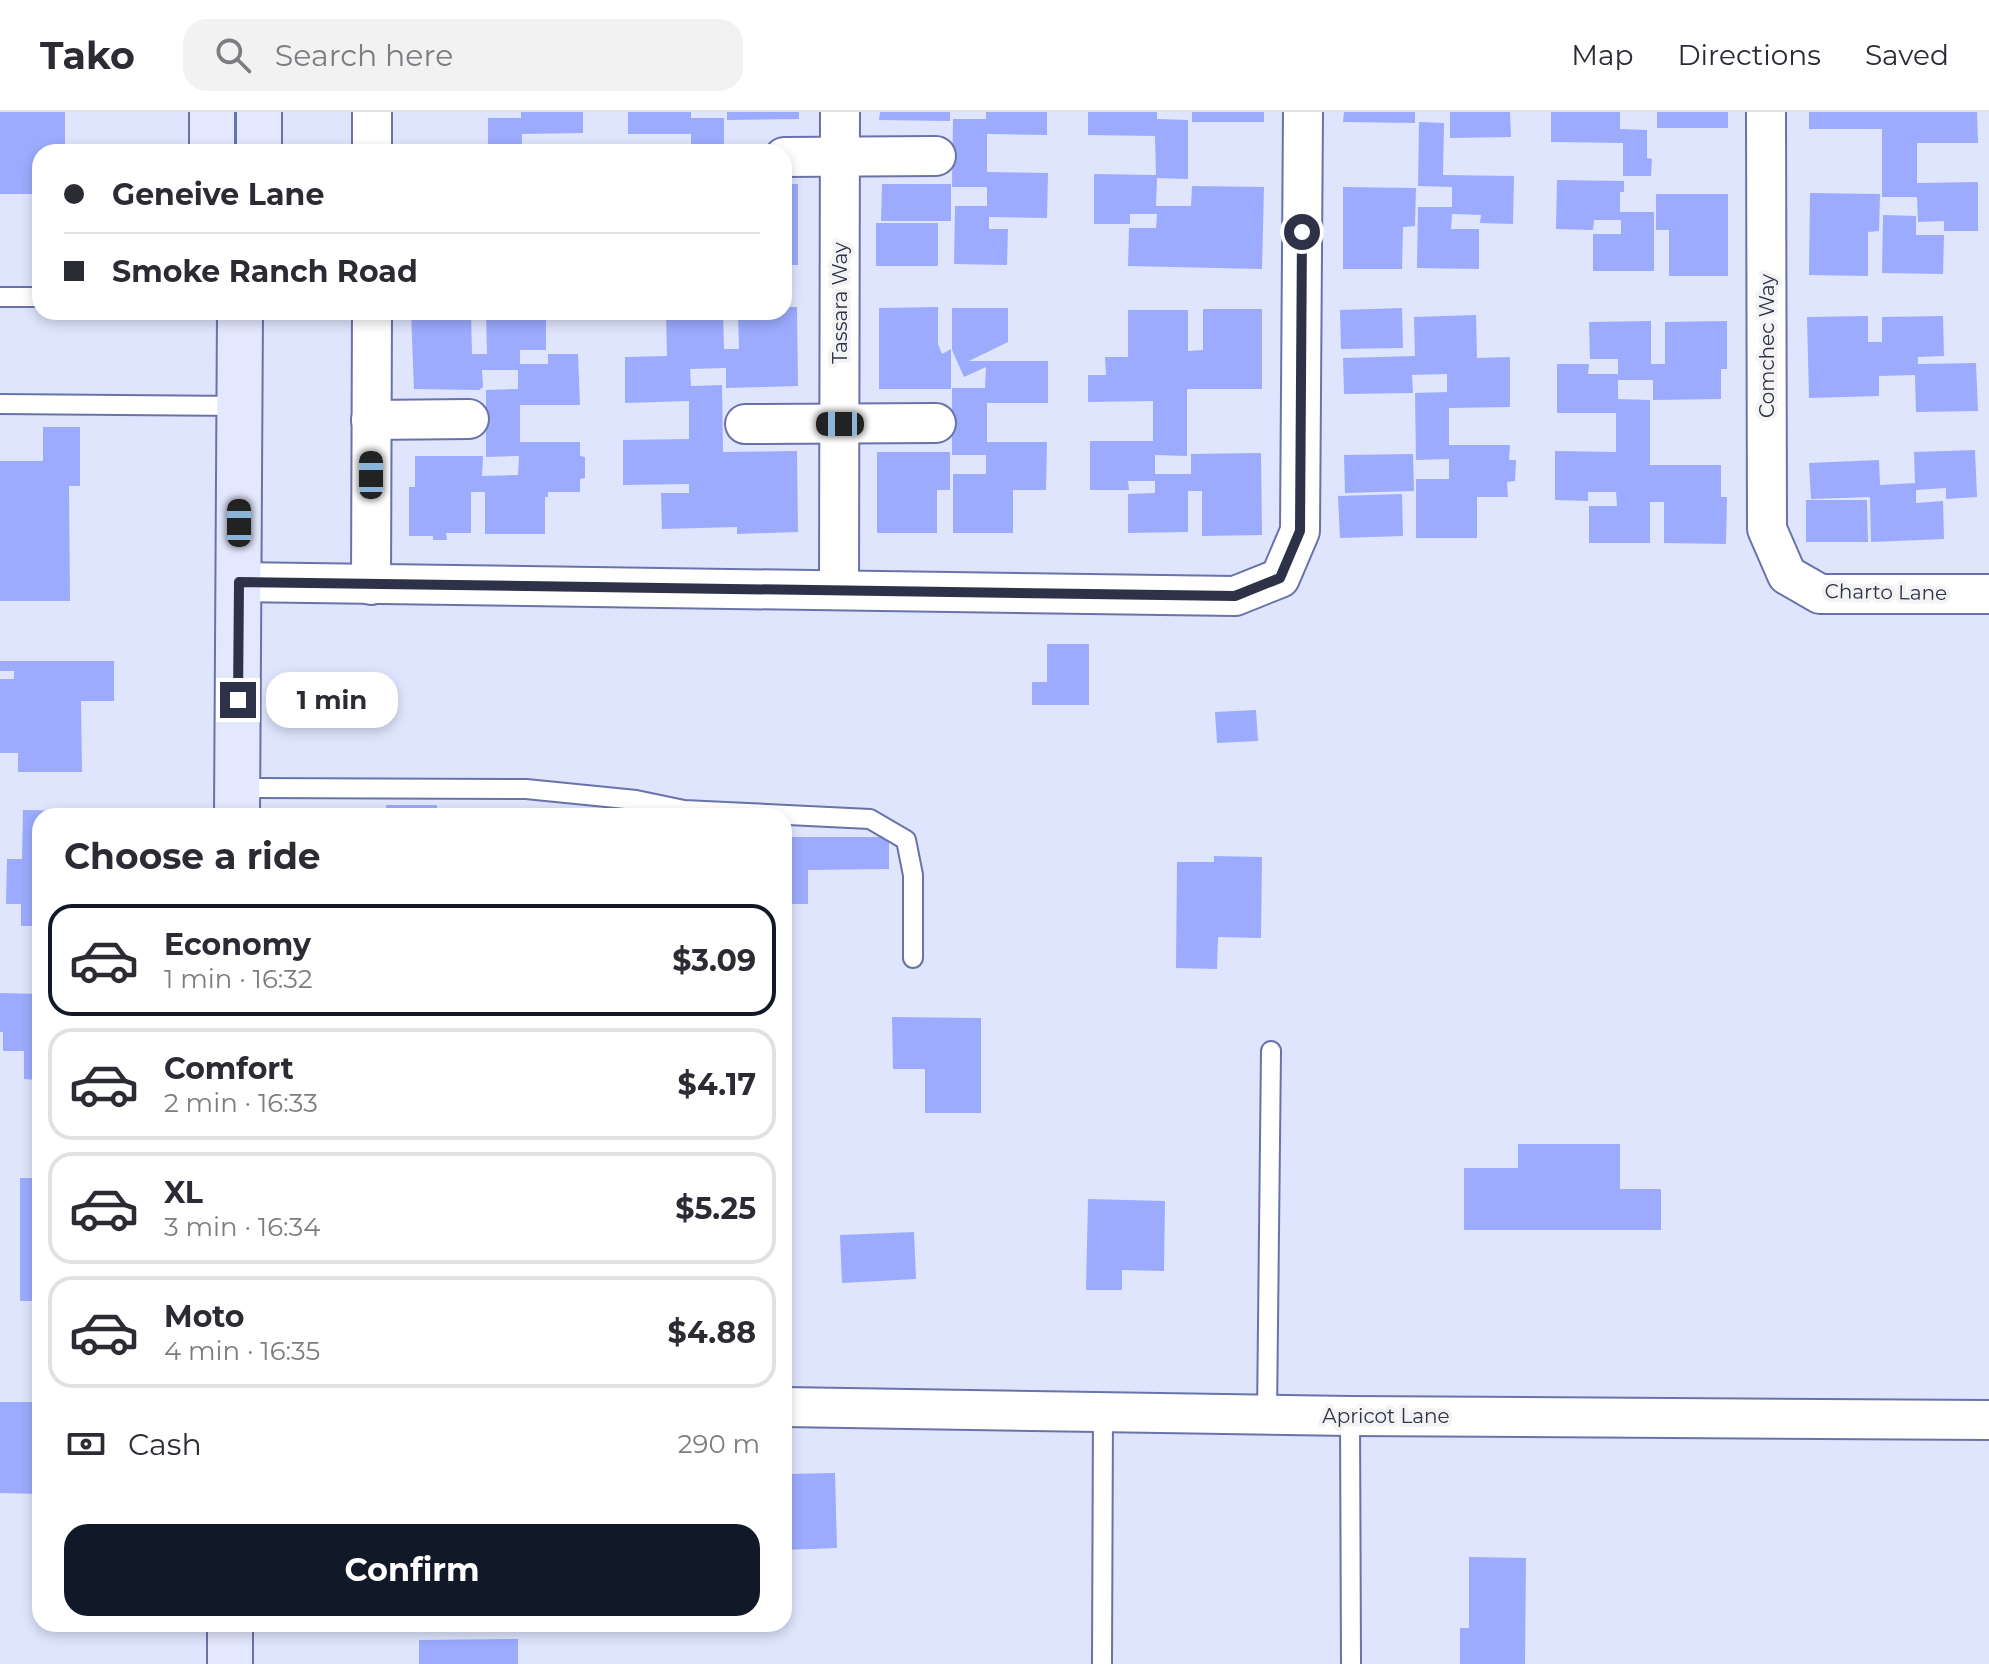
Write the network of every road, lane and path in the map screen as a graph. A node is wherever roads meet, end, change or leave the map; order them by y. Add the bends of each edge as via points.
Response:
1 (212, 112) edge
2 (259, 112) edge
3 (372, 112) edge
4 (840, 112) edge
5 (1303, 112) edge
6 (1766, 112) edge
7 (212, 144) edge
8 (259, 144) edge
9 (372, 144) edge
10 (936, 156) dead end
11 (792, 157) edge
12 (840, 157) junction
13 (0, 297) edge
14 (32, 297) edge
15 (240, 320) edge
16 (372, 320) edge
17 (0, 404) edge
18 (240, 406) junction
19 (469, 419) dead end
20 (371, 420) junction
21 (936, 423) dead end
22 (745, 424) dead end
23 (840, 424) junction
24 (1787, 575) joint
25 (239, 582) junction
26 (371, 585) junction
27 (839, 590) junction
28 (1989, 594) edge
29 (237, 802) edge
30 (674, 808) edge
31 (792, 815) edge
32 (913, 958) dead end
33 (1271, 1051) dead end
34 (792, 1407) edge
35 (1103, 1412) junction
36 (1267, 1415) junction
37 (1350, 1416) junction
38 (1989, 1420) edge
39 (230, 1632) edge
40 (230, 1664) edge
41 (1102, 1664) edge
42 (1351, 1664) edge

1 - 7 main road
2 - 8 main road
3 - 9 street
4 - 12 street, Tassara Way
5 - 27 street via 1300,531 1280,578 1235,596
6 - 24 street, Comchec Way via 1767,529
10 - 12 street
11 - 12 street
12 - 23 street, Tassara Way
13 - 14 lane
15 - 18 main road
16 - 20 street
17 - 18 lane
18 - 25 main road
19 - 20 street
20 - 26 street
21 - 23 street
22 - 23 street
23 - 27 street, Tassara Way
24 - 28 street, Charto Lane via 1820,594
25 - 26 street
25 - 29 main road
26 - 27 street
29 - 30 lane via 526,789
31 - 32 lane via 870,819 906,840 913,875
33 - 36 lane
34 - 35 street, Apricot Lane
35 - 36 street, Apricot Lane
35 - 41 lane
36 - 37 street, Apricot Lane
37 - 38 street, Apricot Lane
37 - 42 lane
39 - 40 main road

